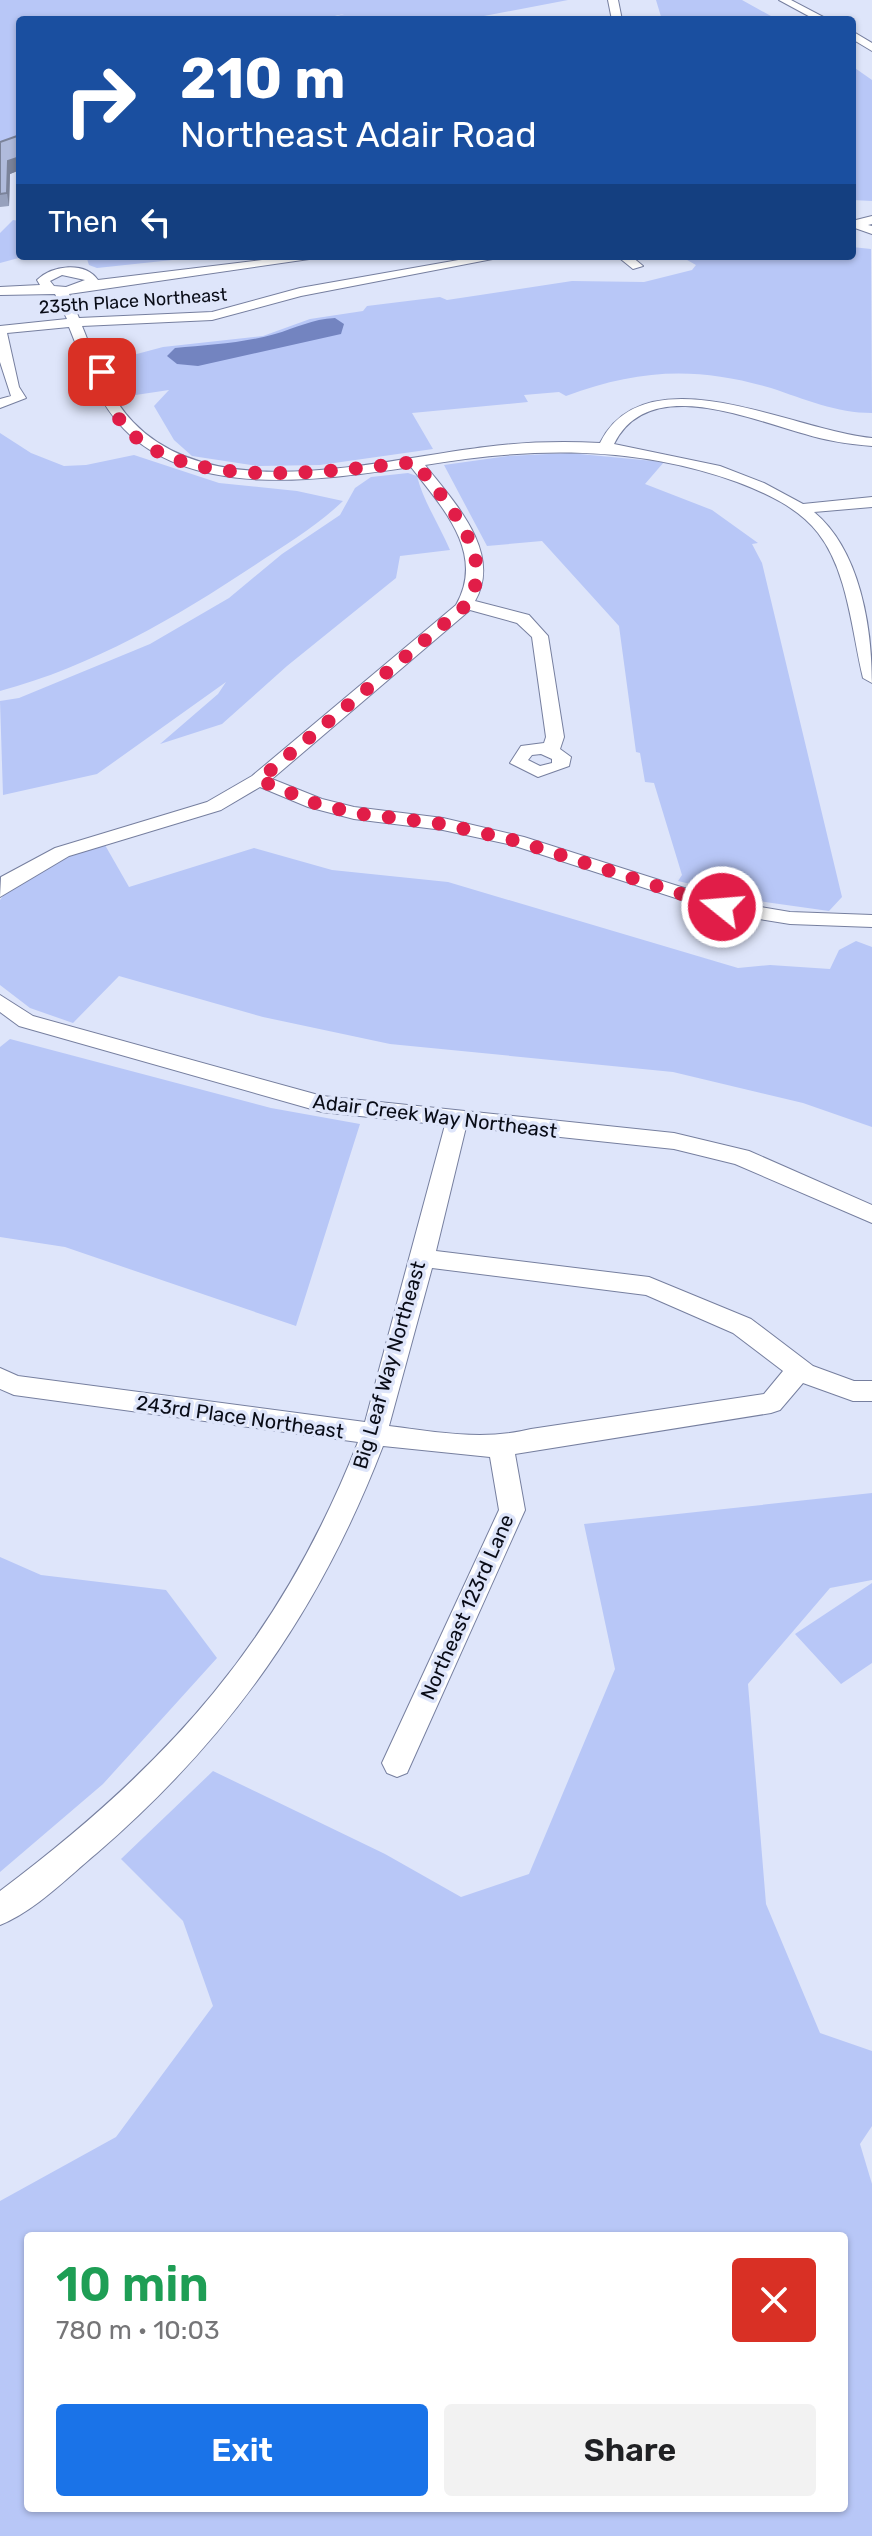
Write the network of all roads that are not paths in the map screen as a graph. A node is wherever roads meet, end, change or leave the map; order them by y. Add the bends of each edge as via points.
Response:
1 (784, 0) edge
2 (816, 16) edge
3 (57, 260) edge
4 (71, 260) edge
5 (242, 260) edge
6 (284, 260) edge
7 (480, 260) edge
8 (629, 260) edge
9 (637, 266) dead end
10 (84, 280) junction
11 (51, 283) junction
12 (0, 285) edge
13 (0, 291) edge
14 (90, 321) junction
15 (74, 323) junction
16 (0, 330) edge
17 (6, 388) edge
18 (106, 392) junction
19 (0, 404) edge
20 (872, 442) edge
21 (606, 446) junction
22 (415, 462) junction
23 (872, 502) edge
24 (799, 509) junction
25 (466, 604) junction
26 (867, 645) edge
27 (872, 678) edge
28 (551, 749) dead end
29 (259, 780) junction
30 (0, 891) edge
31 (872, 921) edge
32 (0, 1002) edge
33 (457, 1120) junction
34 (872, 1215) edge
35 (420, 1258) junction
36 (799, 1370) junction
37 (0, 1378) edge
38 (872, 1391) edge
39 (373, 1435) junction
40 (501, 1447) junction
41 (397, 1763) dead end
42 (0, 1910) edge

1 - 2 street
3 - 11 street
4 - 10 street
5 - 10 street
6 - 10 street
7 - 14 street, 235th Place Northeast via 300,292 212,316
8 - 9 street
10 - 11 street
10 - 14 street via 80,296
11 - 12 street
11 - 13 street
11 - 15 street via 66,298
14 - 15 street, 235th Place Northeast
14 - 18 street
15 - 16 street, 235th Place Northeast
15 - 18 street
16 - 17 street
17 - 19 street via 19,398
18 - 22 street via 122,423 143,442 214,468 302,475
20 - 21 street via 830,438 729,407 693,403 654,406 627,416
21 - 22 street via 513,448
21 - 24 street via 707,467 761,487
22 - 25 street via 473,547 478,569
23 - 24 street
24 - 26 street via 829,537
25 - 28 street via 523,619 540,636 555,737
25 - 29 street
26 - 27 street
29 - 30 street via 214,806 62,852 8,881
29 - 31 street via 354,813 443,824 517,841 722,907 790,918
32 - 33 street, Adair Creek Way Northeast via 26,1021 322,1104
33 - 34 street, Adair Creek Way Northeast via 674,1141 741,1157
33 - 35 street, Big Leaf Way Northeast
35 - 36 street via 649,1286 742,1326
35 - 39 street, Big Leaf Way Northeast
36 - 38 street via 853,1391
36 - 40 street, 243rd Place Northeast via 771,1403
37 - 39 street, 243rd Place Northeast via 14,1385
39 - 40 street, 243rd Place Northeast
39 - 42 street, Big Leaf Way Northeast via 309,1585 249,1675 161,1778 100,1834
40 - 41 street, Northeast 123rd Lane via 512,1510

